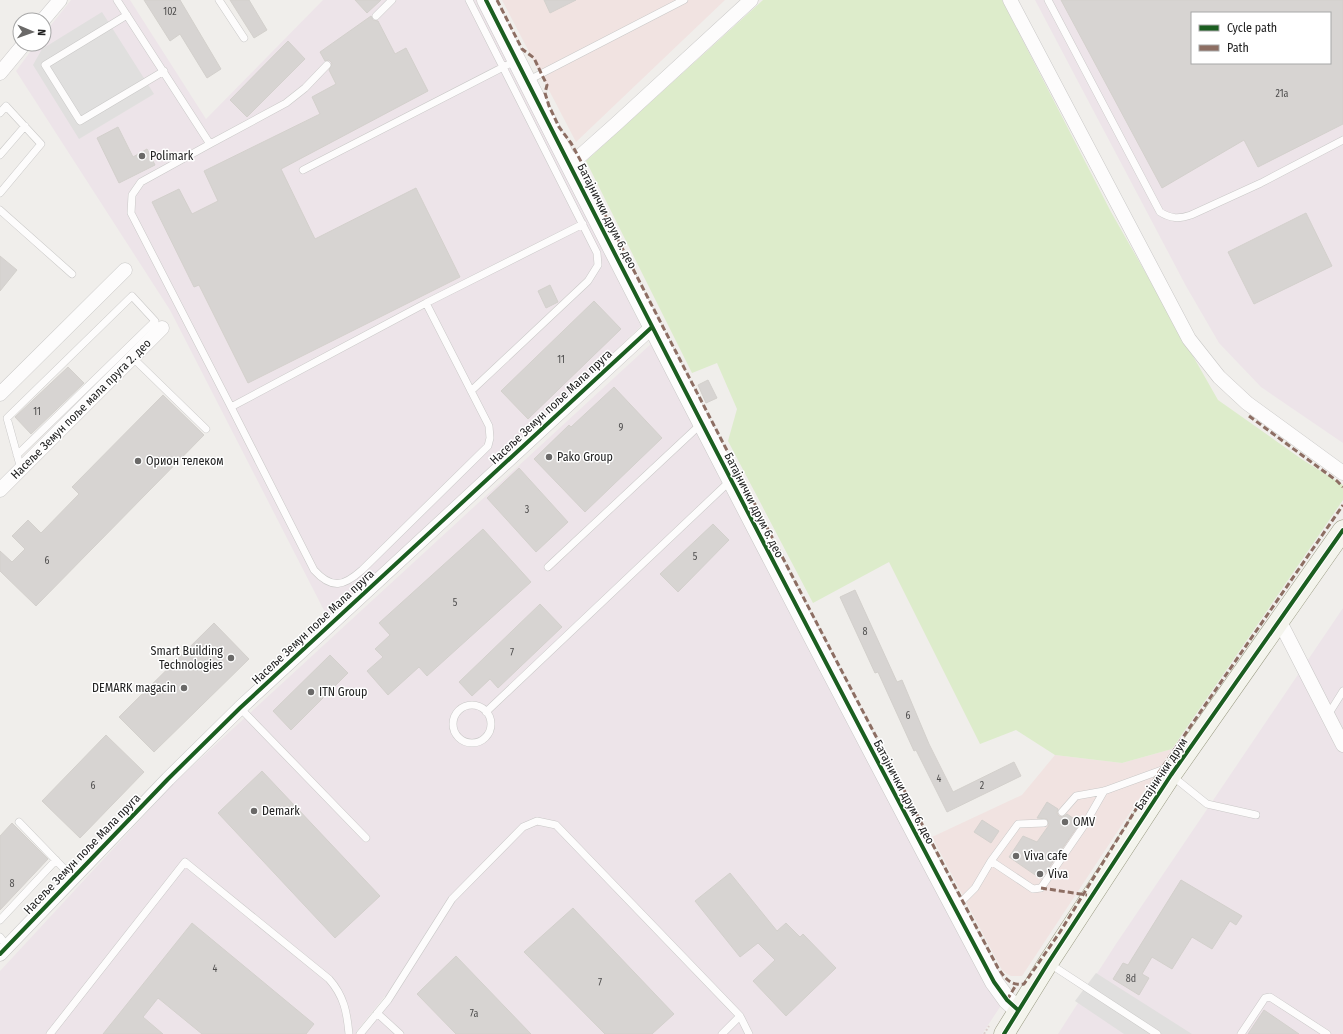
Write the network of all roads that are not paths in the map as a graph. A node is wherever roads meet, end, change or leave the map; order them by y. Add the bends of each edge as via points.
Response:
1 (60, 0) edge
2 (118, 0) edge
3 (219, 0) edge
4 (392, 0) edge
5 (469, 0) edge
6 (486, 0) edge
7 (684, 0) edge
8 (751, 0) edge
9 (1010, 0) edge
10 (1048, 0) edge
11 (50, 12) edge
12 (127, 15) junction
13 (376, 16) dead end
14 (244, 38) dead end
15 (17, 52) edge
16 (510, 64) junction
17 (327, 65) dead end
18 (164, 71) junction
19 (0, 73) edge
20 (527, 81) junction
21 (0, 113) edge
22 (24, 126) junction
23 (1343, 140) edge
24 (210, 144) junction
25 (0, 155) edge
26 (569, 163) junction
27 (303, 170) dead end
28 (0, 193) edge
29 (0, 210) edge
30 (582, 224) junction
31 (125, 270) dead end
32 (72, 274) dead end
33 (426, 303) junction
34 (652, 327) junction
35 (162, 328) dead end
36 (133, 358) junction
37 (471, 391) junction
38 (0, 394) edge
39 (232, 407) junction
40 (701, 424) junction
41 (206, 428) dead end
42 (17, 454) junction
43 (22, 469) junction
44 (1343, 473) edge
45 (730, 481) junction
46 (0, 490) edge
47 (1343, 530) edge
48 (548, 567) dead end
49 (1279, 620) junction
50 (1343, 691) edge
51 (240, 708) junction
52 (486, 712) junction
53 (1328, 715) junction
54 (1343, 745) edge
55 (1175, 769) junction
56 (1104, 791) junction
57 (1062, 812) dead end
58 (1256, 815) dead end
59 (19, 822) dead end
60 (1044, 823) dead end
61 (366, 838) dead end
62 (56, 860) junction
63 (991, 861) junction
64 (73, 878) junction
65 (954, 908) junction
66 (0, 920) edge
67 (2, 946) edge
68 (1048, 963) junction
69 (1018, 1010) junction
70 (377, 1013) junction
71 (740, 1016) junction
72 (50, 1034) edge
73 (349, 1034) edge
74 (360, 1034) edge
75 (400, 1034) edge
76 (722, 1034) edge
77 (749, 1034) edge
78 (1004, 1034) edge
79 (1157, 1034) edge
80 (1242, 1034) edge
81 (1327, 1034) edge

1 - 11 street
2 - 12 lane
3 - 14 lane
4 - 13 lane
5 - 16 lane
6 - 16 street, Батајнички друм 6. део
7 - 20 lane
8 - 26 street via 616,124
9 - 44 street via 1189,339 1219,377 1247,403
10 - 23 lane via 1160,212 1168,217 1180,218 1191,215 1261,183
12 - 18 lane
12 - 18 lane via 45,65 80,121
15 - 19 street
16 - 20 street, Батајнички друм 6. део
16 - 27 lane
16 - 30 lane
17 - 24 lane via 305,88 280,107
18 - 24 lane
20 - 26 street, Батајнички друм 6. део
21 - 22 lane via 6,106
22 - 25 lane
22 - 28 lane via 41,144
24 - 39 lane via 141,182 132,196 131,213
26 - 34 street, Батајнички друм 6. део
29 - 32 lane
30 - 33 lane
30 - 37 lane via 598,259 594,273
31 - 38 street
33 - 37 lane
33 - 39 lane
34 - 40 street, Батајнички друм 6. део
34 - 51 street, Насеље Земун поље Мала пруга
35 - 36 street, Насеље Земун поље мала пруга 2. део
36 - 41 lane
36 - 43 street, Насеље Земун поље мала пруга 2. део
37 - 39 lane via 489,426 488,446 362,570 341,584 325,581 312,566
40 - 45 street, Батајнички друм 6. део
40 - 48 lane
42 - 42 lane via 7,418 132,296 155,321
42 - 43 lane
43 - 46 street, Насеље Земун поље мала пруга 2. део
45 - 52 lane
45 - 65 street, Батајнички друм 6. део
47 - 49 main road, Батајнички друм
49 - 53 street
49 - 55 main road, Батајнички друм
50 - 53 lane
51 - 61 lane
51 - 64 street, Насеље Земун поље Мала пруга
52 - 52 lane via 491,723 487,735 477,742 459,738 454,721 459,711 476,706
53 - 54 street
55 - 56 lane via 1158,772
55 - 58 lane via 1207,804
55 - 68 main road, Батајнички друм
56 - 57 lane via 1076,796
56 - 63 lane via 1041,888 1033,888
59 - 62 lane
60 - 63 lane via 1018,824
62 - 64 lane
62 - 66 lane
63 - 65 lane via 975,888
64 - 67 street, Насеље Земун поље Мала пруга
65 - 69 street, Батајнички друм 6. део via 994,982
68 - 69 main road, Батајнички друм
68 - 79 lane
69 - 78 main road, Батајнички друм
70 - 71 lane via 388,1000 452,899 523,827 537,821 556,825
70 - 74 lane
70 - 75 lane
71 - 76 lane
71 - 77 lane
72 - 73 lane via 185,862 329,979 346,1007
80 - 81 lane via 1265,998 1270,998

